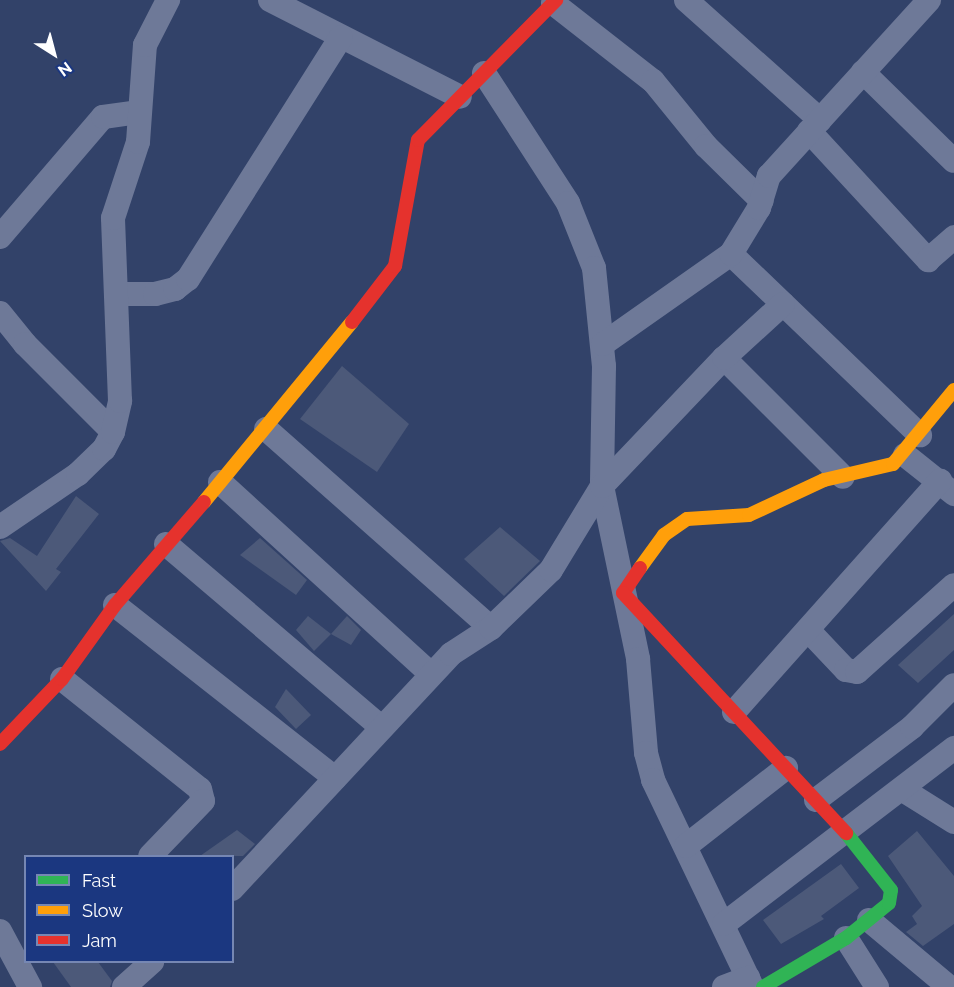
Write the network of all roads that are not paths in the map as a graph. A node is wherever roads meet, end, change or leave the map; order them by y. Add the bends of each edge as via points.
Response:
1 (168, 0) edge
2 (270, 0) edge
3 (686, 0) edge
4 (928, 0) edge
5 (546, 5) edge
6 (341, 37) junction
7 (863, 72) junction
8 (484, 73) junction
9 (460, 97) junction
10 (141, 112) junction
11 (815, 126) junction
12 (954, 160) edge
13 (762, 201) junction
14 (0, 237) edge
15 (954, 237) edge
16 (731, 254) junction
17 (116, 294) junction
18 (783, 304) junction
19 (0, 313) edge
20 (603, 344) junction
21 (724, 358) junction
22 (954, 390) edge
23 (266, 429) junction
24 (113, 432) junction
25 (920, 435) junction
26 (905, 455) junction
27 (843, 477) junction
28 (220, 482) junction
29 (602, 486) junction
30 (947, 488) edge
31 (0, 527) edge
32 (165, 544) junction
33 (954, 585) edge
34 (622, 594) junction
35 (115, 605) junction
36 (491, 628) junction
37 (808, 630) junction
38 (431, 674) junction
39 (62, 679) junction
40 (954, 685) edge
41 (734, 712) junction
42 (381, 727) junction
43 (0, 744) edge
44 (954, 748) edge
45 (786, 768) junction
46 (335, 778) junction
47 (903, 790) junction
48 (816, 800) junction
49 (954, 822) edge
50 (846, 833) junction
51 (686, 846) junction
52 (151, 855) edge
53 (234, 887) edge
54 (869, 920) junction
55 (724, 924) junction
56 (0, 931) edge
57 (846, 938) junction
58 (151, 963) edge
59 (31, 974) edge
60 (754, 984) edge
61 (124, 987) edge
62 (724, 987) edge
63 (877, 987) edge
64 (949, 987) edge

1 - 10 street via 146,45
2 - 6 street
3 - 11 street
4 - 7 street
5 - 8 street
5 - 13 street via 653,81 706,146
6 - 9 street
6 - 17 street via 188,279 175,289 154,294
7 - 11 street
7 - 12 street
8 - 9 street
8 - 20 street via 568,203 594,267
9 - 23 street via 435,117 418,140 394,266
10 - 14 street via 103,117
10 - 17 street via 134,161 113,218
11 - 13 street via 769,176
11 - 15 street via 928,260
13 - 16 street
16 - 18 street
16 - 20 street
17 - 24 street via 120,401
18 - 21 street
18 - 25 street
19 - 24 street via 25,344
20 - 29 street
21 - 27 street
21 - 29 street
22 - 25 street
23 - 28 street
23 - 36 street
24 - 31 street via 104,449 78,474
25 - 26 street
26 - 27 street via 882,468
26 - 30 street
27 - 34 street via 824,480 749,515 687,519 664,535
28 - 32 street
28 - 38 street
29 - 34 street
29 - 36 street via 551,570
30 - 37 street
32 - 35 street
32 - 42 street
33 - 37 street via 857,672 846,670
34 - 41 street
34 - 51 street via 638,658 646,753
35 - 39 street
35 - 46 street
36 - 38 street via 451,654
37 - 41 street
38 - 42 street
39 - 43 street
39 - 52 street via 200,789 203,801
40 - 48 street via 912,727
41 - 45 street
42 - 46 street
44 - 47 street
45 - 48 street
45 - 51 street
46 - 53 street
47 - 49 street
47 - 50 street
48 - 50 street
50 - 54 street via 891,890 889,903
50 - 55 street
51 - 55 street
54 - 57 street
54 - 64 street
55 - 60 street
56 - 59 street
57 - 60 street
57 - 63 street
58 - 61 street
60 - 62 street

